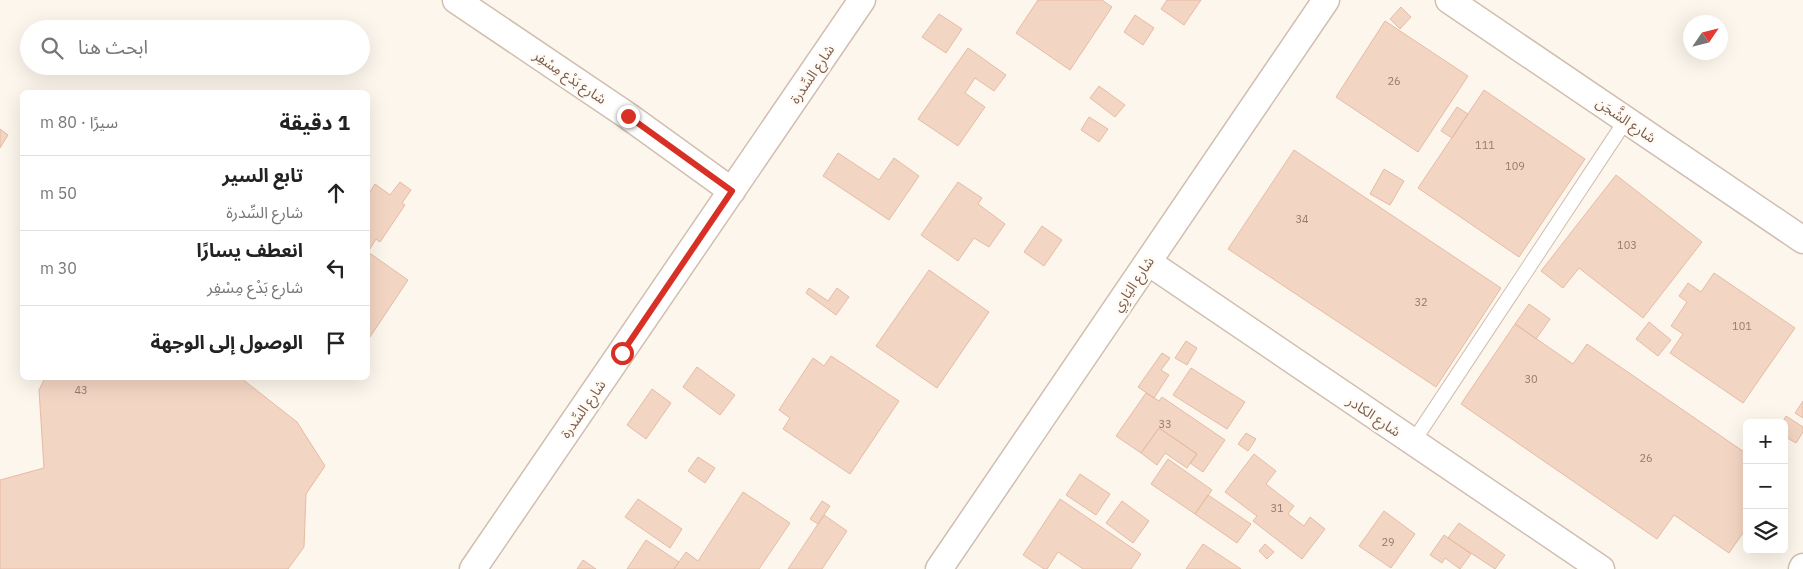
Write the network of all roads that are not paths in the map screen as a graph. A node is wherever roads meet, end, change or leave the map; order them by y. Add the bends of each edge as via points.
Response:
1 (456, 0) edge
2 (862, 0) edge
3 (1326, 0) edge
4 (1449, 0) edge
5 (1626, 120) junction
6 (732, 191) junction
7 (1803, 240) edge
8 (1148, 262) junction
9 (1412, 442) junction
10 (473, 569) edge
11 (939, 569) edge
12 (1601, 569) edge

1 - 6 street, شارع بَدْع مِسْفِر
2 - 6 street, شارع السِّدرة
3 - 8 street, شارع اليَارِي
4 - 5 street, شارع الشَّجَن
5 - 7 street, شارع الشَّجَن
5 - 9 lane
6 - 10 street, شارع السِّدرة
8 - 9 street, شارع الكادر
8 - 11 street, شارع اليَارِي
9 - 12 street, شارع الكادر

